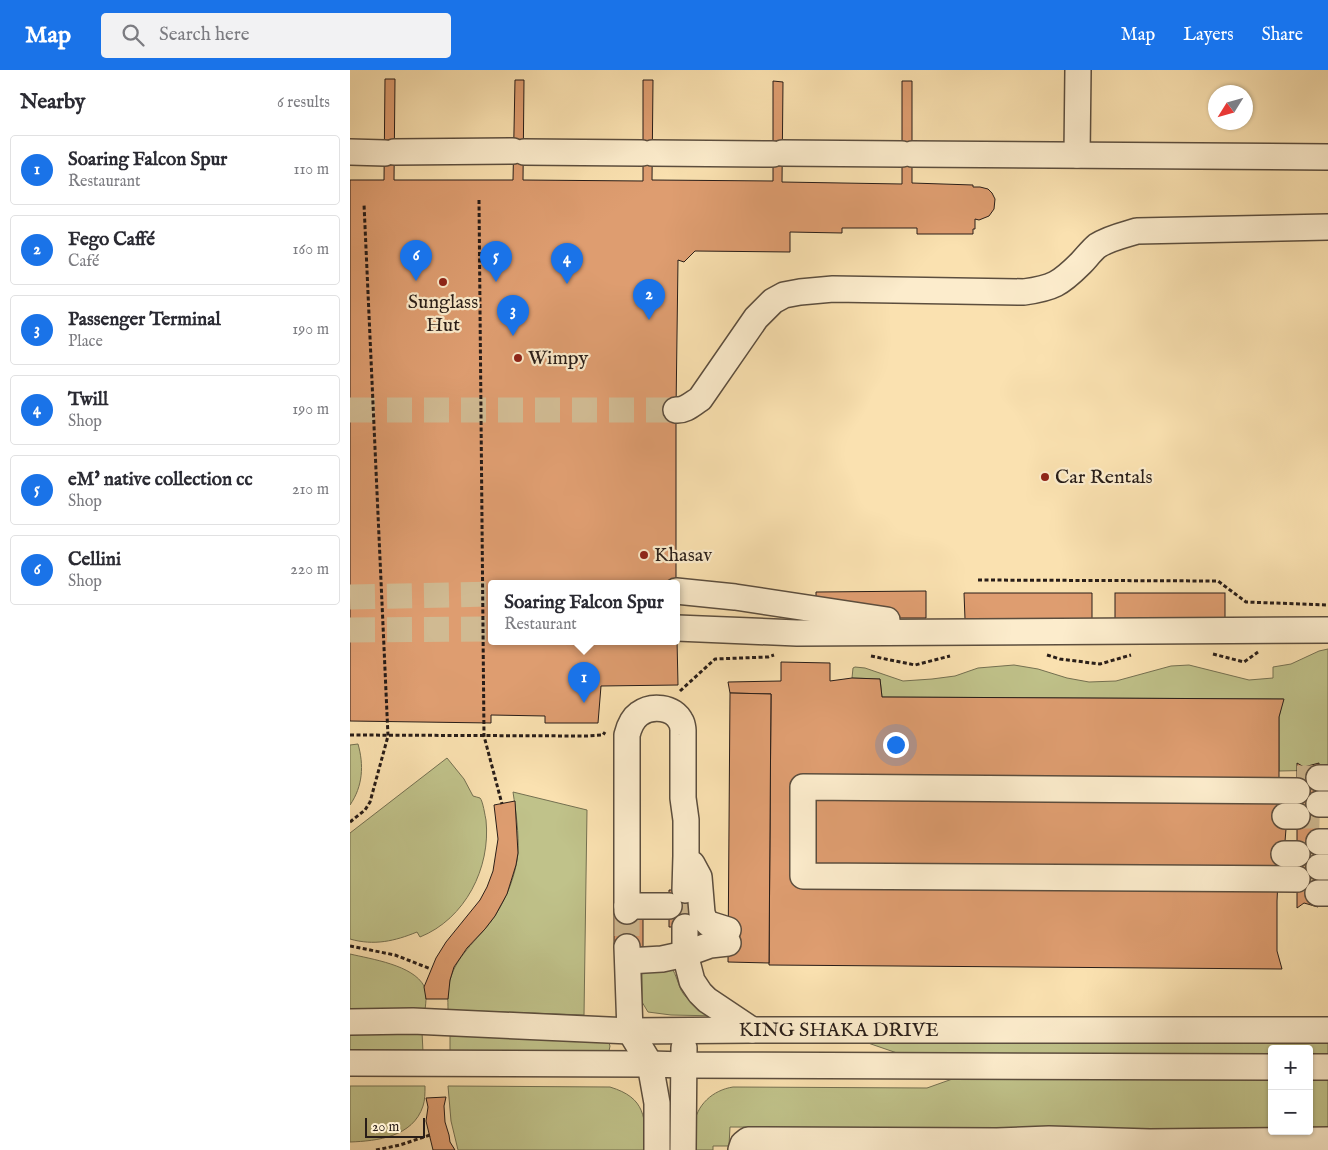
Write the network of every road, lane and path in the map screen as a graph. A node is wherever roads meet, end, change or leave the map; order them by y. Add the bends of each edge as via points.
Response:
1 (1078, 70) edge
2 (350, 152) edge
3 (1077, 155) junction
4 (1328, 157) edge
5 (480, 200) dead end
6 (364, 204) dead end
7 (1328, 227) edge
8 (676, 410) tunnel mouth
9 (978, 580) dead end
10 (680, 591) edge
11 (1328, 605) edge
12 (680, 628) edge
13 (1328, 630) edge
14 (961, 643) junction
15 (1263, 649) dead end
16 (1205, 652) dead end
17 (775, 654) dead end
18 (1044, 654) dead end
19 (1133, 654) dead end
20 (866, 655) dead end
21 (673, 692) dead end
22 (609, 728) dead end
23 (350, 736) edge
24 (388, 736) junction
25 (484, 736) junction
26 (502, 804) dead end
27 (350, 822) edge
28 (1306, 835) edge
29 (686, 856) junction
30 (685, 927) tunnel mouth
31 (350, 946) edge
32 (685, 954) junction
33 (431, 969) dead end
34 (350, 1022) edge
35 (685, 1030) junction
36 (752, 1030) junction
37 (1328, 1030) edge
38 (630, 1031) junction
39 (356, 1064) edge
40 (650, 1064) junction
41 (684, 1065) junction
42 (1268, 1067) edge
43 (1313, 1067) edge
44 (1328, 1067) edge
45 (430, 1135) dead end
46 (1328, 1140) edge
47 (376, 1150) edge
48 (657, 1150) edge
49 (683, 1150) edge
50 (741, 1150) edge

1 - 3 street
2 - 3 street
3 - 4 street
5 - 25 path
6 - 24 path
7 - 8 street via 1137,231 1112,238 1097,247 1056,285 1024,292 833,289 784,295 756,318 700,399 689,407
9 - 11 path via 1218,581 1246,602
10 - 14 street via 761,600
12 - 14 street
13 - 14 street
14 - 20 path via 915,665
15 - 16 path via 1244,662
17 - 21 path via 768,658 715,659 682,691
18 - 19 path via 1100,664
22 - 25 path via 603,735
23 - 24 path
24 - 25 path
24 - 27 path via 370,802
25 - 26 path
28 - 28 street via 803,787 803,876
29 - 29 street via 682,722 666,709 652,708 637,715 627,735 627,908 677,898
29 - 32 street via 699,878 704,919 728,936
30 - 32 street
31 - 33 path via 395,955
32 - 36 street via 692,981 700,993
32 - 38 street via 662,959 628,954
34 - 38 street, KING SHAKA DRIVE via 413,1021
35 - 36 street, KING SHAKA DRIVE
35 - 38 street, KING SHAKA DRIVE
35 - 41 street
36 - 37 street, KING SHAKA DRIVE
38 - 40 street
39 - 40 street, KING SHAKA DRIVE
40 - 41 street, KING SHAKA DRIVE
40 - 48 street via 657,1103
41 - 42 street, KING SHAKA DRIVE
41 - 49 street
43 - 44 street
45 - 47 path
46 - 50 street via 748,1140

